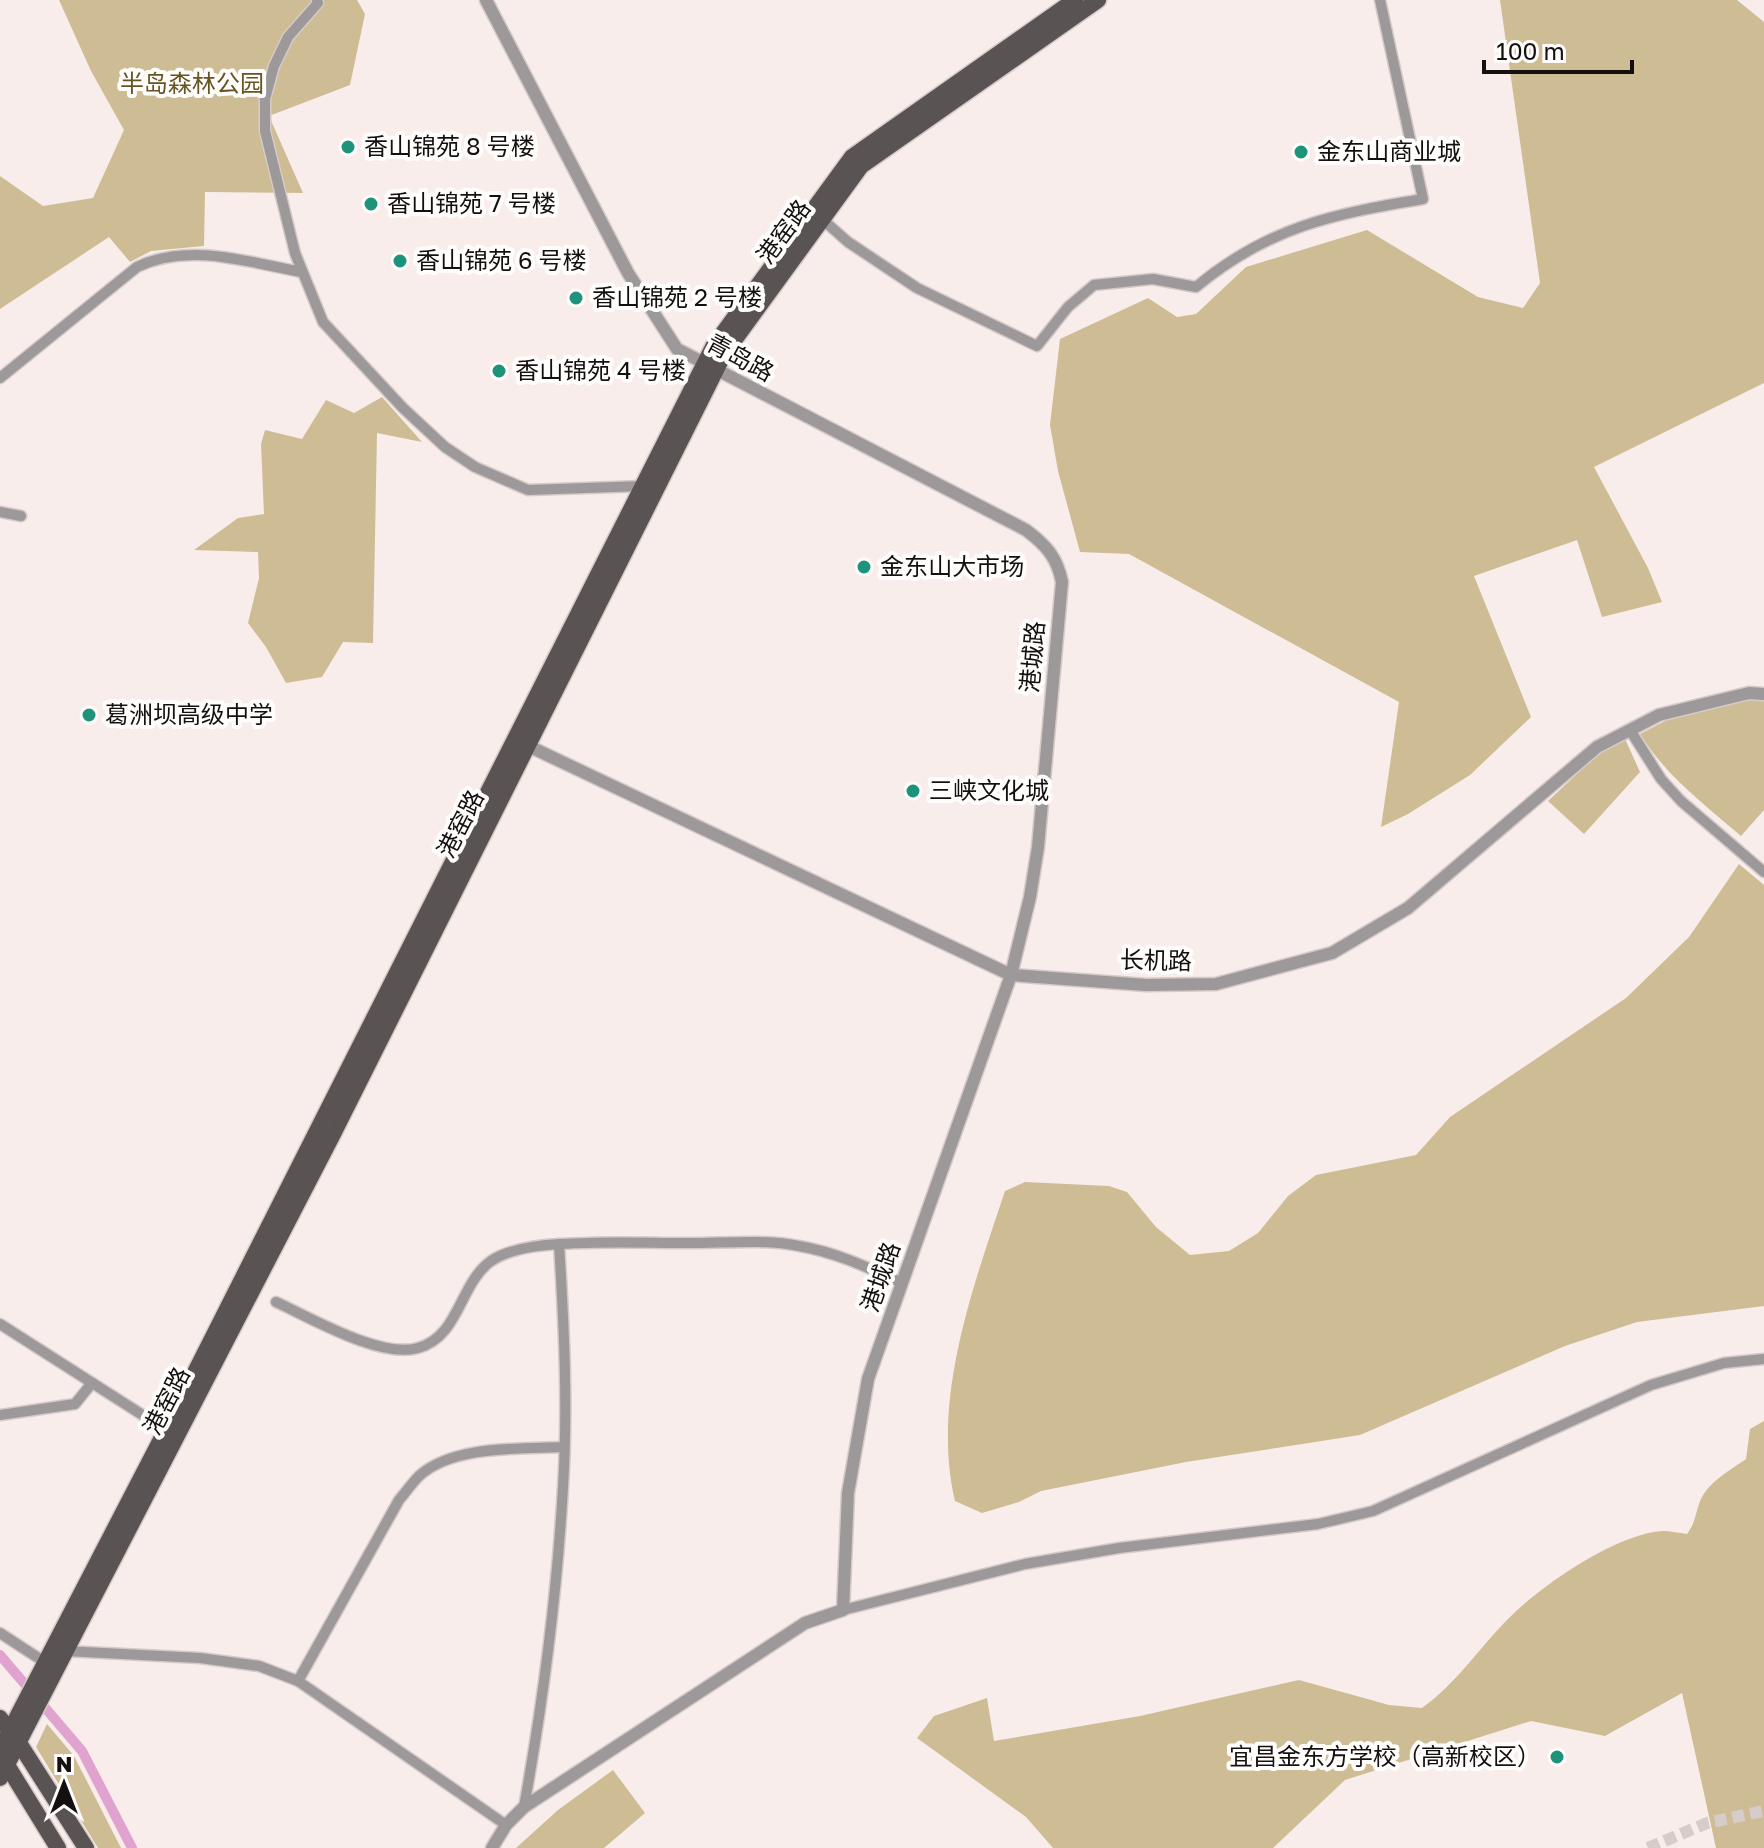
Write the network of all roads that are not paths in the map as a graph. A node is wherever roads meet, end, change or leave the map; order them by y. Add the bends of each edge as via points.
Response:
1 (317, 0) edge
2 (486, 0) edge
3 (1075, 0) edge
4 (1098, 0) edge
5 (1380, 0) edge
6 (822, 219) junction
7 (301, 272) junction
8 (709, 367) junction
9 (0, 378) edge
10 (643, 486) junction
11 (0, 512) edge
12 (21, 516) dead end
13 (1049, 548) joint
14 (1764, 694) edge
15 (1630, 730) junction
16 (521, 742) junction
17 (1764, 872) edge
18 (1011, 975) junction
19 (559, 1244) junction
20 (902, 1283) junction
21 (276, 1302) dead end
22 (0, 1324) edge
23 (1764, 1359) edge
24 (92, 1383) junction
25 (0, 1415) edge
26 (166, 1430) junction
27 (563, 1447) junction
28 (843, 1610) junction
29 (0, 1633) edge
30 (65, 1651) junction
31 (47, 1670) junction
32 (298, 1681) junction
33 (10, 1730) edge
34 (2, 1762) edge
35 (524, 1807) junction
36 (506, 1825) junction
37 (58, 1848) edge
38 (86, 1848) edge
39 (492, 1848) edge

1 - 7 street via 288,37 265,99 265,131
2 - 8 street, 青岛路 via 628,273 677,349
3 - 8 main road, 港窑路 via 852,157 713,347
4 - 6 main road, 港窑路 via 861,166
5 - 6 street via 1423,199 1291,229 1224,264 1196,287 1153,279 1094,285 1037,346 917,288
6 - 8 main road, 港窑路 via 724,354
7 - 9 street via 211,255 156,258 137,267
7 - 10 street via 323,322 403,408 475,467 528,490
8 - 10 main road, 港窑路
8 - 13 street, 青岛路 via 1026,530
8 - 16 main road, 港窑路
10 - 16 main road, 港窑路
11 - 12 street
13 - 18 street, 港城路 via 1059,566 1061,598 1038,847
14 - 15 street, 长机路 via 1659,715
15 - 17 street via 1671,790
15 - 18 street, 长机路 via 1597,747 1408,908 1332,953 1216,984 1146,985
16 - 18 street, 长机路
16 - 26 main road, 港窑路
16 - 30 main road, 港窑路 via 333,1134
18 - 20 street, 港城路
19 - 20 street via 799,1246
19 - 21 street via 490,1262 450,1324 435,1341 416,1349 373,1346
19 - 27 street via 566,1354
20 - 28 street, 港城路 via 868,1379 848,1493
22 - 24 street
23 - 28 street via 1724,1363 1651,1385 1373,1511 1318,1524 1025,1564
24 - 25 street via 75,1404
24 - 26 street
26 - 31 main road, 港窑路
27 - 32 street via 480,1451 421,1475 399,1500
27 - 35 street via 549,1635
28 - 35 street via 805,1623
29 - 31 street
30 - 31 main road, 港窑路
30 - 32 street via 200,1658 259,1666
31 - 33 main road, 港窑路 via 26,1715
32 - 36 street
33 - 34 main road, 港窑路
33 - 38 main road
34 - 37 main road
35 - 36 street
36 - 39 street

